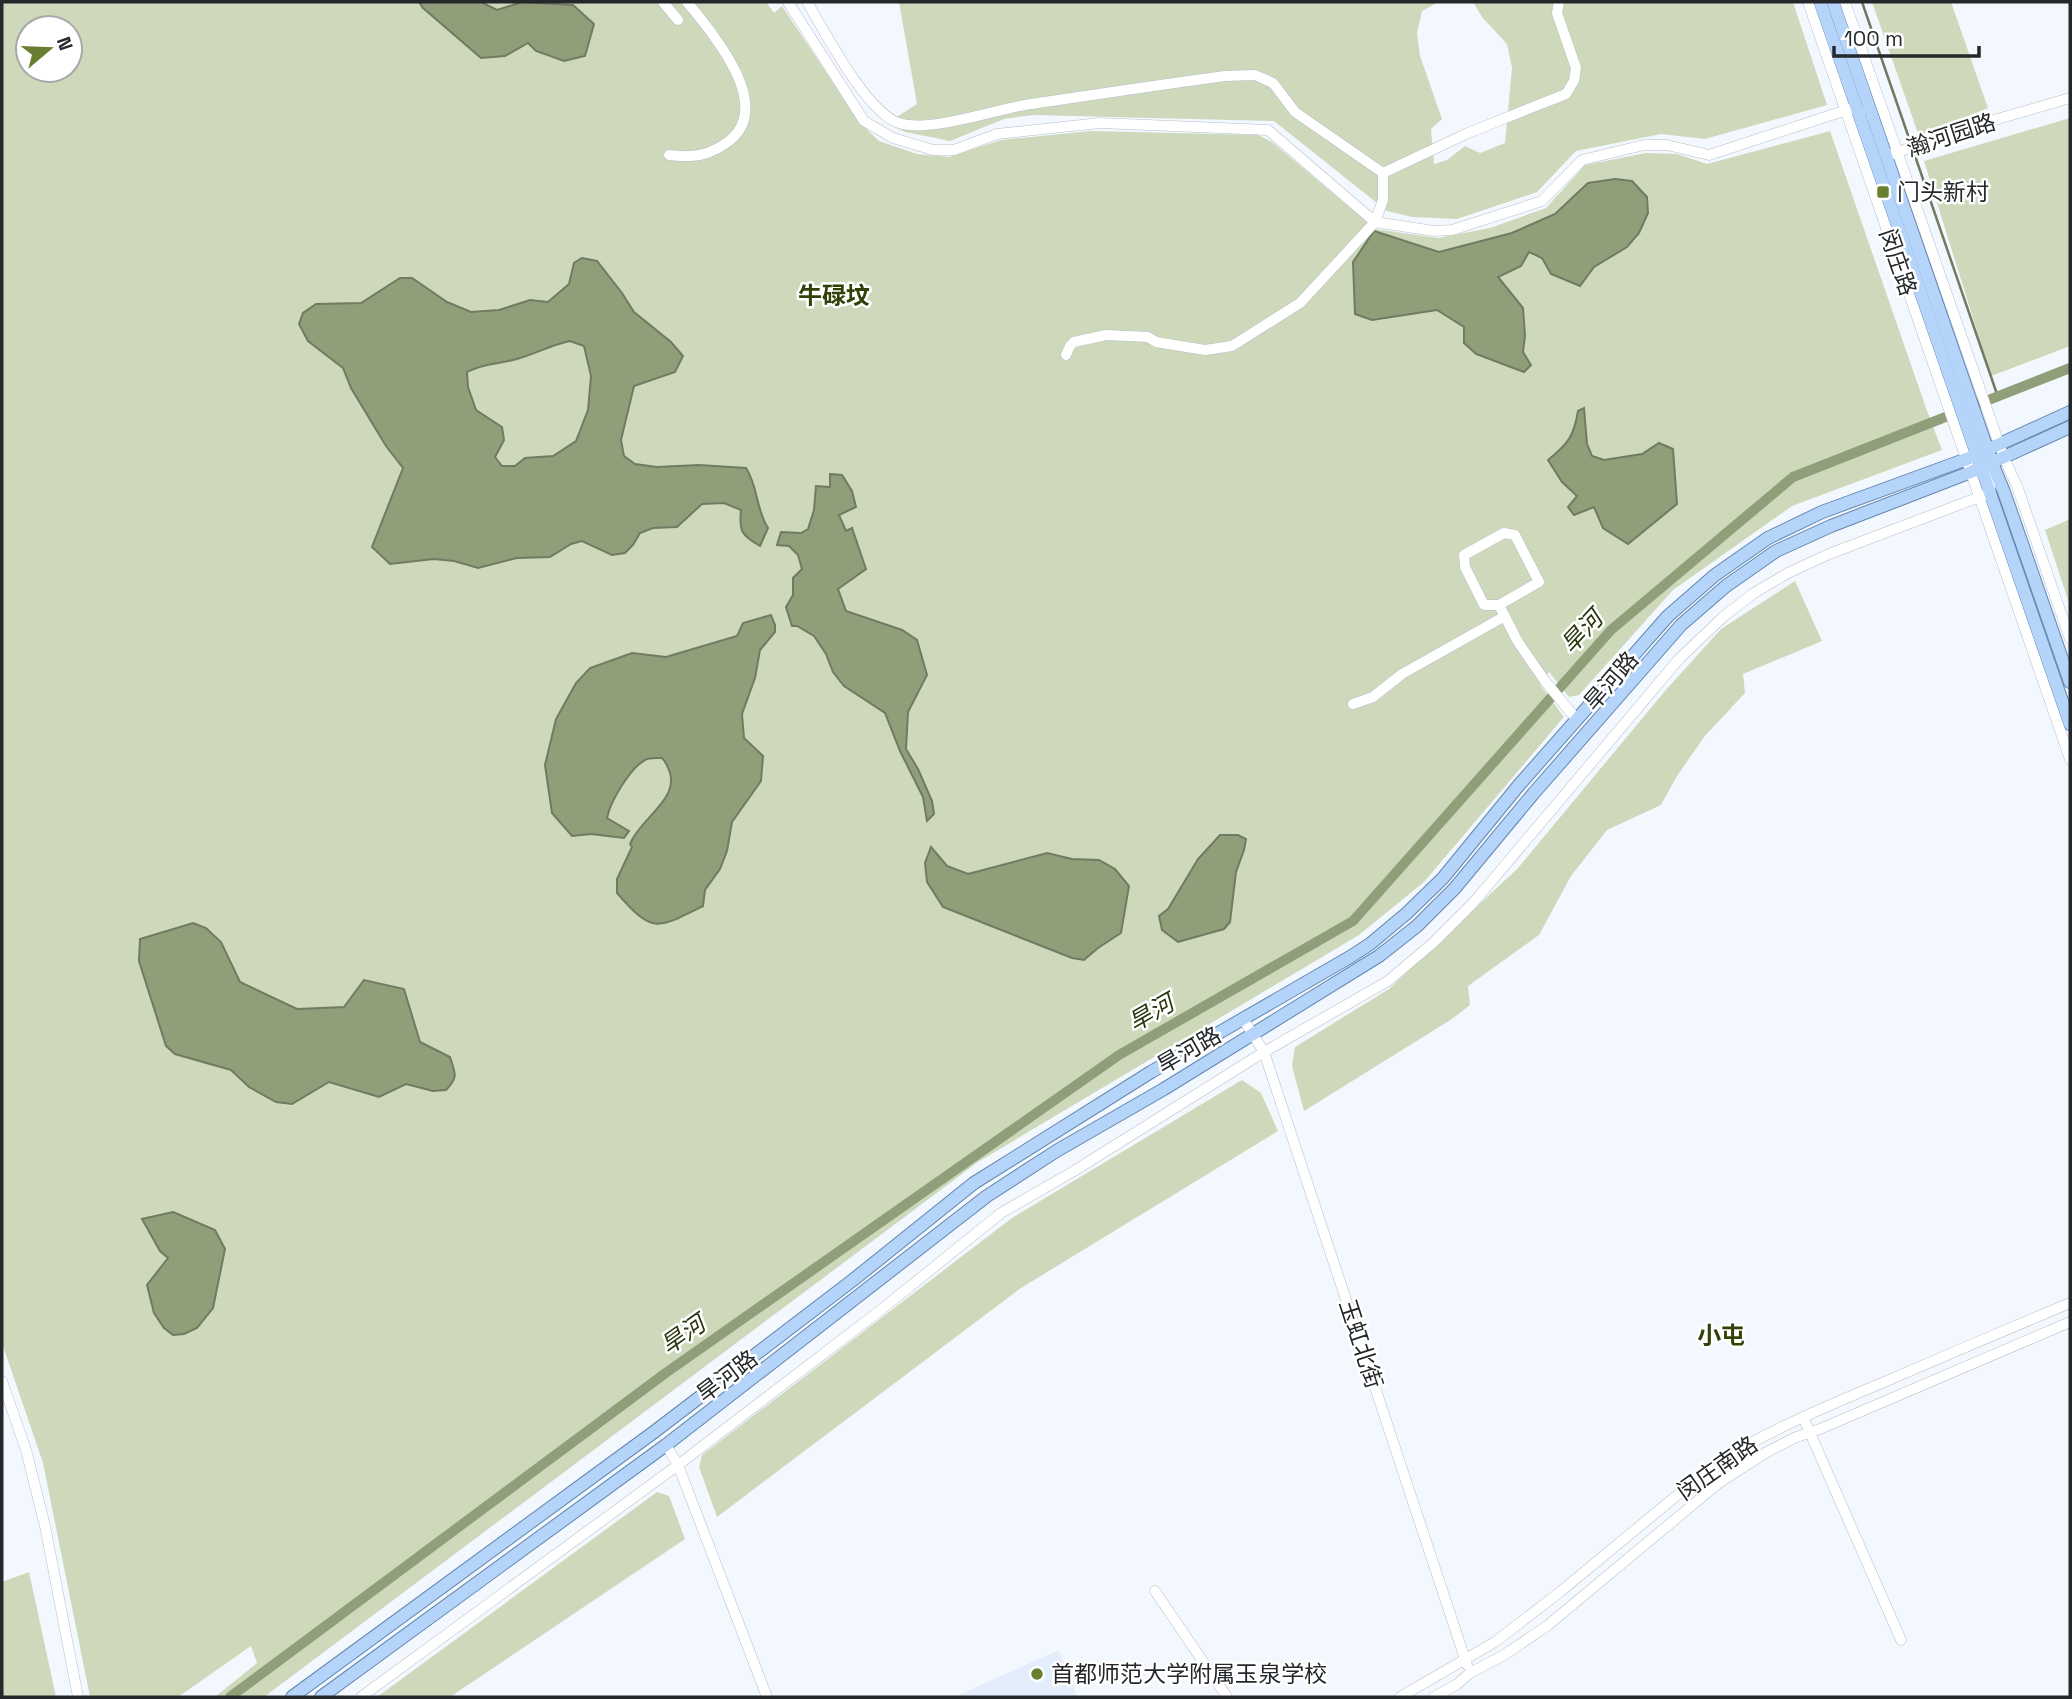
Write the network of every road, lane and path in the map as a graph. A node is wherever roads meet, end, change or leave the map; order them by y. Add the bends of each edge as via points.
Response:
1 (663, 2) edge
2 (687, 2) edge
3 (788, 2) edge
4 (807, 2) edge
5 (1559, 2) edge
6 (1808, 2) edge
7 (1820, 2) edge
8 (1833, 2) edge
9 (1845, 2) edge
10 (678, 20) dead end
11 (2070, 98) edge
12 (1851, 108) junction
13 (1902, 151) junction
14 (668, 155) dead end
15 (1383, 173) junction
16 (1375, 222) junction
17 (1066, 355) dead end
18 (1964, 398) junction
19 (2070, 412) edge
20 (2070, 427) edge
21 (1975, 431) junction
22 (1985, 459) junction
23 (1985, 495) junction
24 (1499, 606) junction
25 (1505, 615) junction
26 (2065, 625) junction
27 (2070, 639) edge
28 (2060, 653) junction
29 (2070, 682) edge
30 (1353, 704) dead end
31 (1573, 715) junction
32 (2070, 724) edge
33 (2070, 759) edge
34 (1350, 957) junction
35 (1358, 971) junction
36 (1243, 1019) junction
37 (1253, 1035) junction
38 (1264, 1052) junction
39 (2070, 1303) edge
40 (2070, 1322) edge
41 (722, 1380) junction
42 (2, 1381) edge
43 (732, 1395) junction
44 (1803, 1417) junction
45 (1809, 1432) junction
46 (666, 1445) junction
47 (678, 1465) junction
48 (587, 1481) junction
49 (596, 1496) junction
50 (1155, 1591) dead end
51 (1900, 1640) dead end
52 (1465, 1660) junction
53 (1470, 1673) junction
54 (78, 1697) edge
55 (292, 1697) edge
56 (321, 1697) edge
57 (361, 1697) edge
58 (767, 1697) edge
59 (1227, 1697) edge
60 (1400, 1697) edge
61 (1434, 1697) edge

1 - 10 street
2 - 14 street via 739,79 746,102 744,120 734,137 717,150 689,158
3 - 16 street via 864,121 893,138 933,150 954,150 997,134 1100,124 1268,130
4 - 15 street via 864,95 899,123 938,124 1021,106 1255,75 1273,83 1295,112
5 - 15 street via 1557,13 1576,68 1566,94 1468,132
6 - 12 street, 闵庄路
7 - 12 main road, 闵庄路
8 - 13 main road, 闵庄路
9 - 13 street, 闵庄路
11 - 13 street, 瀚河园路
12 - 13 street, 瀚河园路
12 - 16 street via 1709,155 1644,145 1582,160 1542,201 1452,230
12 - 18 main road, 闵庄路
13 - 18 main road, 闵庄路
15 - 16 street
16 - 17 street via 1300,303 1232,346 1205,350 1148,337 1106,335 1074,342
18 - 21 main road
18 - 21 street
19 - 22 main road, 旱河路
20 - 22 main road, 旱河路
21 - 22 main road
21 - 22 street
22 - 23 main road
22 - 26 street via 2017,486
22 - 28 main road via 2004,492
22 - 31 main road, 旱河路 via 1822,512 1768,538 1668,616
22 - 35 main road, 旱河路 via 1776,551 1726,586 1681,625 1455,888 1416,926
23 - 32 main road
23 - 33 street
23 - 38 street, 旱河路 via 1829,554 1754,593 1679,659 1474,902 1434,942 1388,981
24 - 24 street via 1539,582 1515,535 1504,533 1464,555 1465,568 1484,605
24 - 25 street
25 - 30 street via 1402,674 1373,697
25 - 31 street via 1518,642
26 - 27 street
26 - 28 street
28 - 29 main road
31 - 34 main road, 旱河路 via 1443,878
34 - 35 main road
34 - 36 main road, 旱河路
35 - 37 main road, 旱河路
36 - 37 street, 玉虹北街
36 - 41 main road, 旱河路 via 974,1183
37 - 38 street, 玉虹北街
37 - 43 main road, 旱河路 via 986,1196
38 - 47 street, 旱河路 via 1002,1213
38 - 52 street, 玉虹北街
39 - 44 street, 闵庄南路
40 - 45 street, 闵庄南路
41 - 43 main road
41 - 48 main road, 旱河路
42 - 54 street via 39,1501
43 - 46 main road, 旱河路
44 - 45 street
44 - 52 street, 闵庄南路 via 1716,1463 1560,1592
45 - 51 street
45 - 53 street, 闵庄南路 via 1767,1451 1720,1482 1547,1626
46 - 47 street
46 - 49 main road, 旱河路
47 - 57 street, 旱河路
47 - 58 street
48 - 49 main road
48 - 55 main road, 旱河路
49 - 56 main road, 旱河路
50 - 59 street
52 - 53 street, 玉虹北街
52 - 60 street, 闵庄南路
53 - 61 street, 闵庄南路

